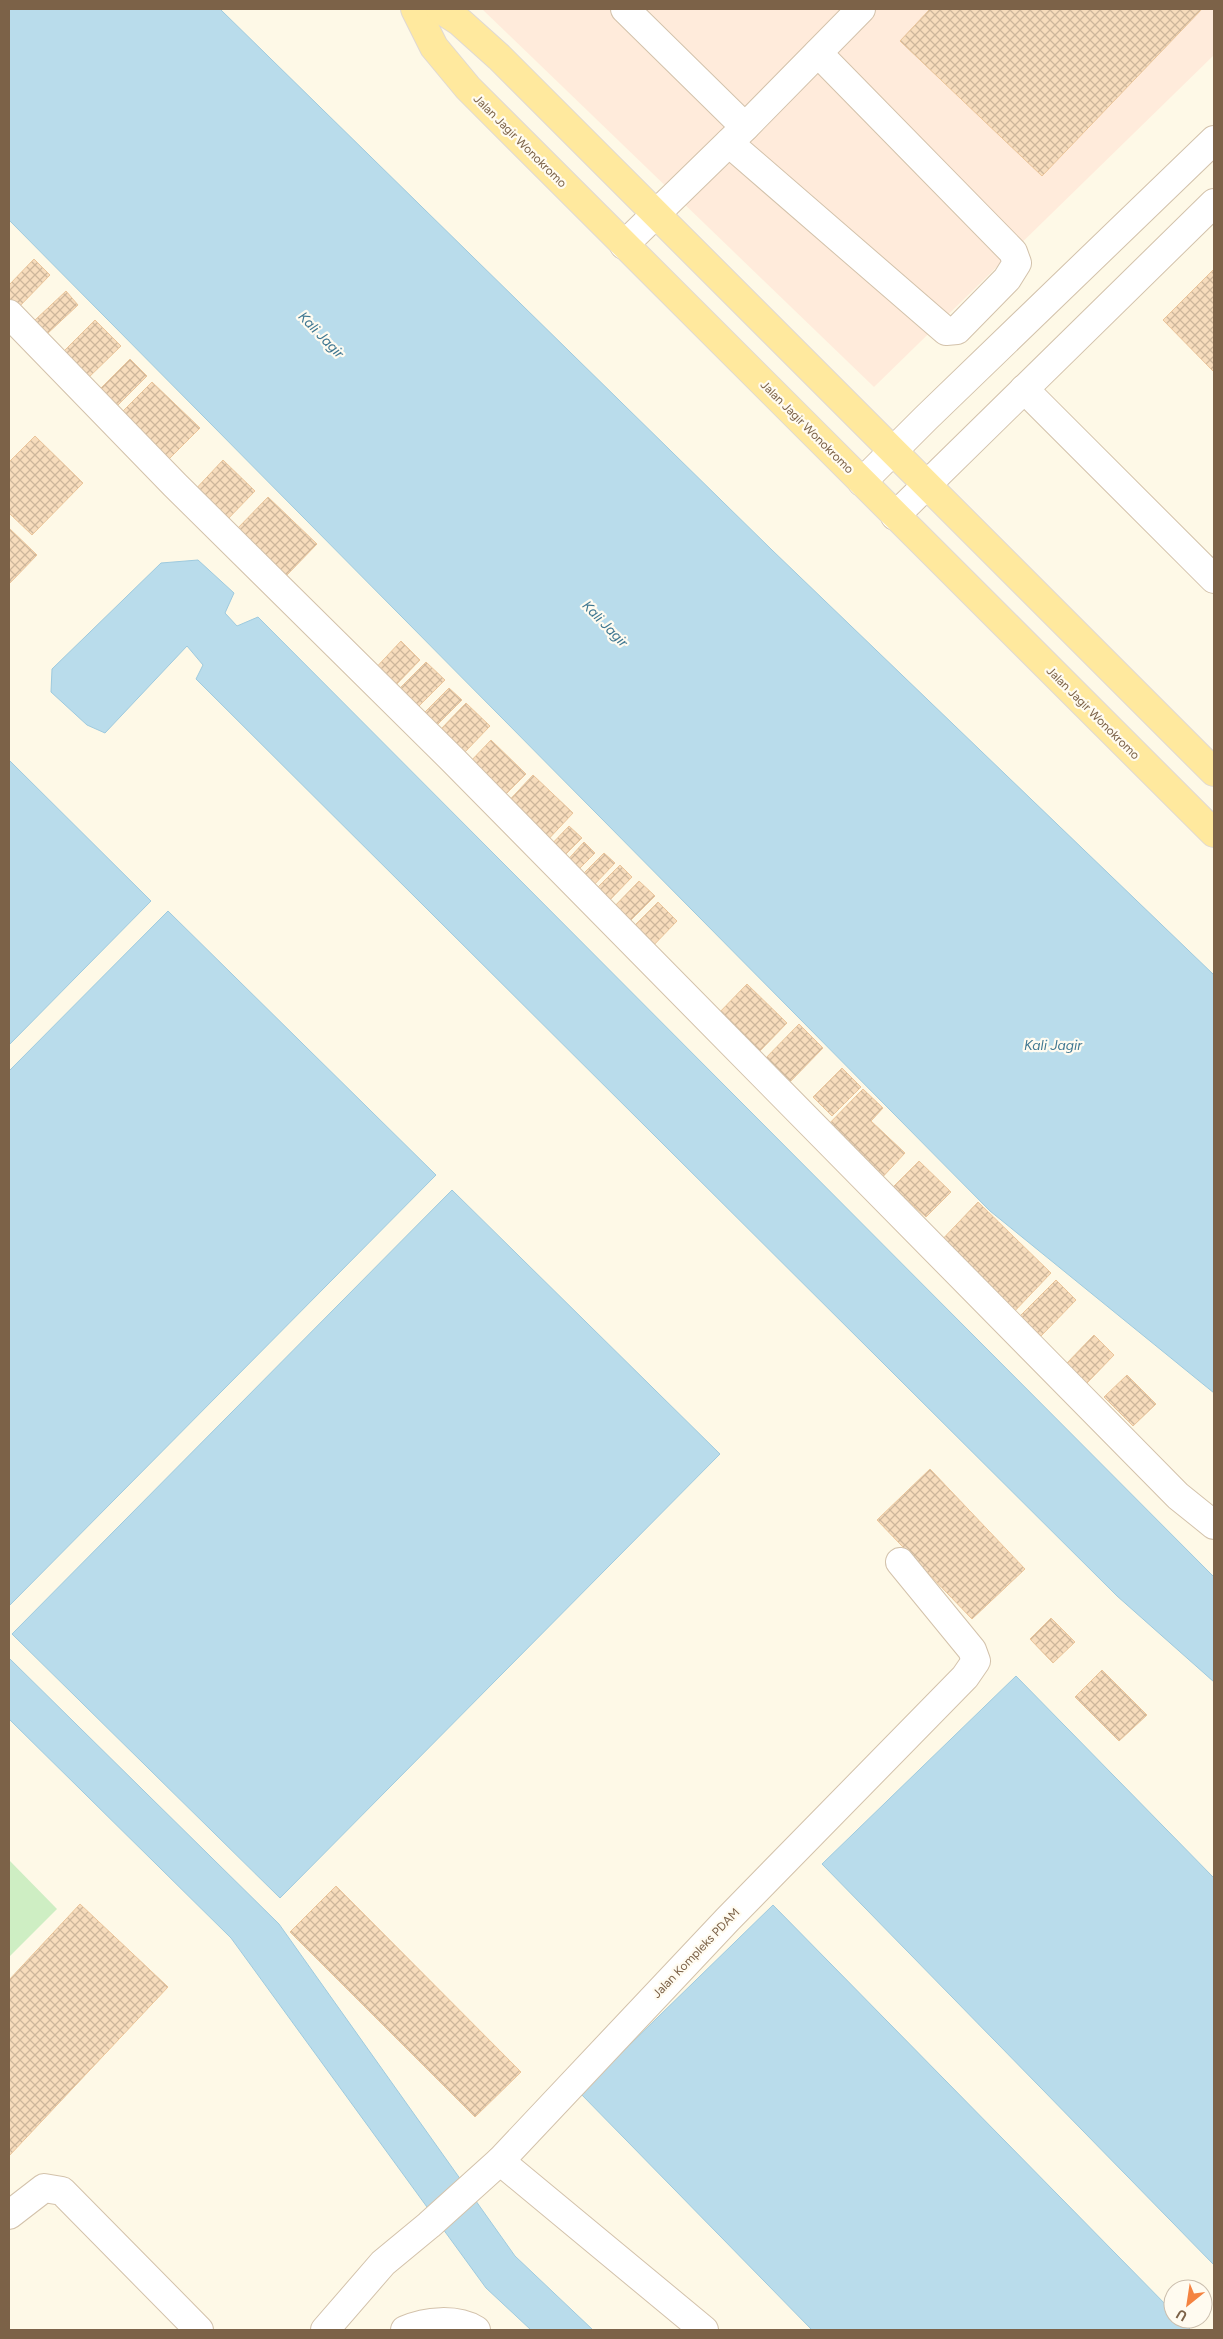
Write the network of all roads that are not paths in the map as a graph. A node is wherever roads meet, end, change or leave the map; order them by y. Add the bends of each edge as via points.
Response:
1 (414, 9) edge
2 (440, 9) edge
3 (625, 9) edge
4 (861, 9) edge
5 (818, 53) junction
6 (737, 135) junction
7 (1214, 140) edge
8 (1214, 203) edge
9 (656, 214) junction
10 (624, 245) junction
11 (9, 314) edge
12 (1024, 389) junction
13 (893, 450) junction
14 (862, 482) junction
15 (928, 486) junction
16 (895, 516) junction
17 (1214, 578) edge
18 (1214, 772) edge
19 (1214, 833) edge
20 (1214, 1525) edge
21 (900, 1562) dead end
22 (500, 2160) junction
23 (9, 2216) edge
24 (198, 2330) edge
25 (325, 2330) edge
26 (405, 2330) edge
27 (476, 2330) edge
28 (704, 2330) edge

1 - 10 main road, Jalan Jagir Wonokromo via 434,46 468,88
2 - 9 main road via 460,22 499,58
3 - 6 street
4 - 5 street
5 - 6 street
5 - 6 street via 1013,252 1017,263 1008,279 957,330 946,332
6 - 9 street
7 - 13 street
8 - 12 street
9 - 10 street
9 - 13 main road
10 - 14 main road, Jalan Jagir Wonokromo
11 - 20 street via 1171,1489
12 - 15 street
12 - 17 street
13 - 14 street
13 - 15 main road
14 - 16 main road, Jalan Jagir Wonokromo
15 - 16 street
15 - 18 main road
16 - 19 main road, Jalan Jagir Wonokromo
21 - 22 street, Jalan Kompleks PDAM via 972,1650 976,1661 965,1677 715,1932
22 - 25 street, Jalan Kompleks PDAM via 383,2263
22 - 28 street
23 - 24 street via 44,2188 62,2191
26 - 27 street via 422,2323 465,2323

